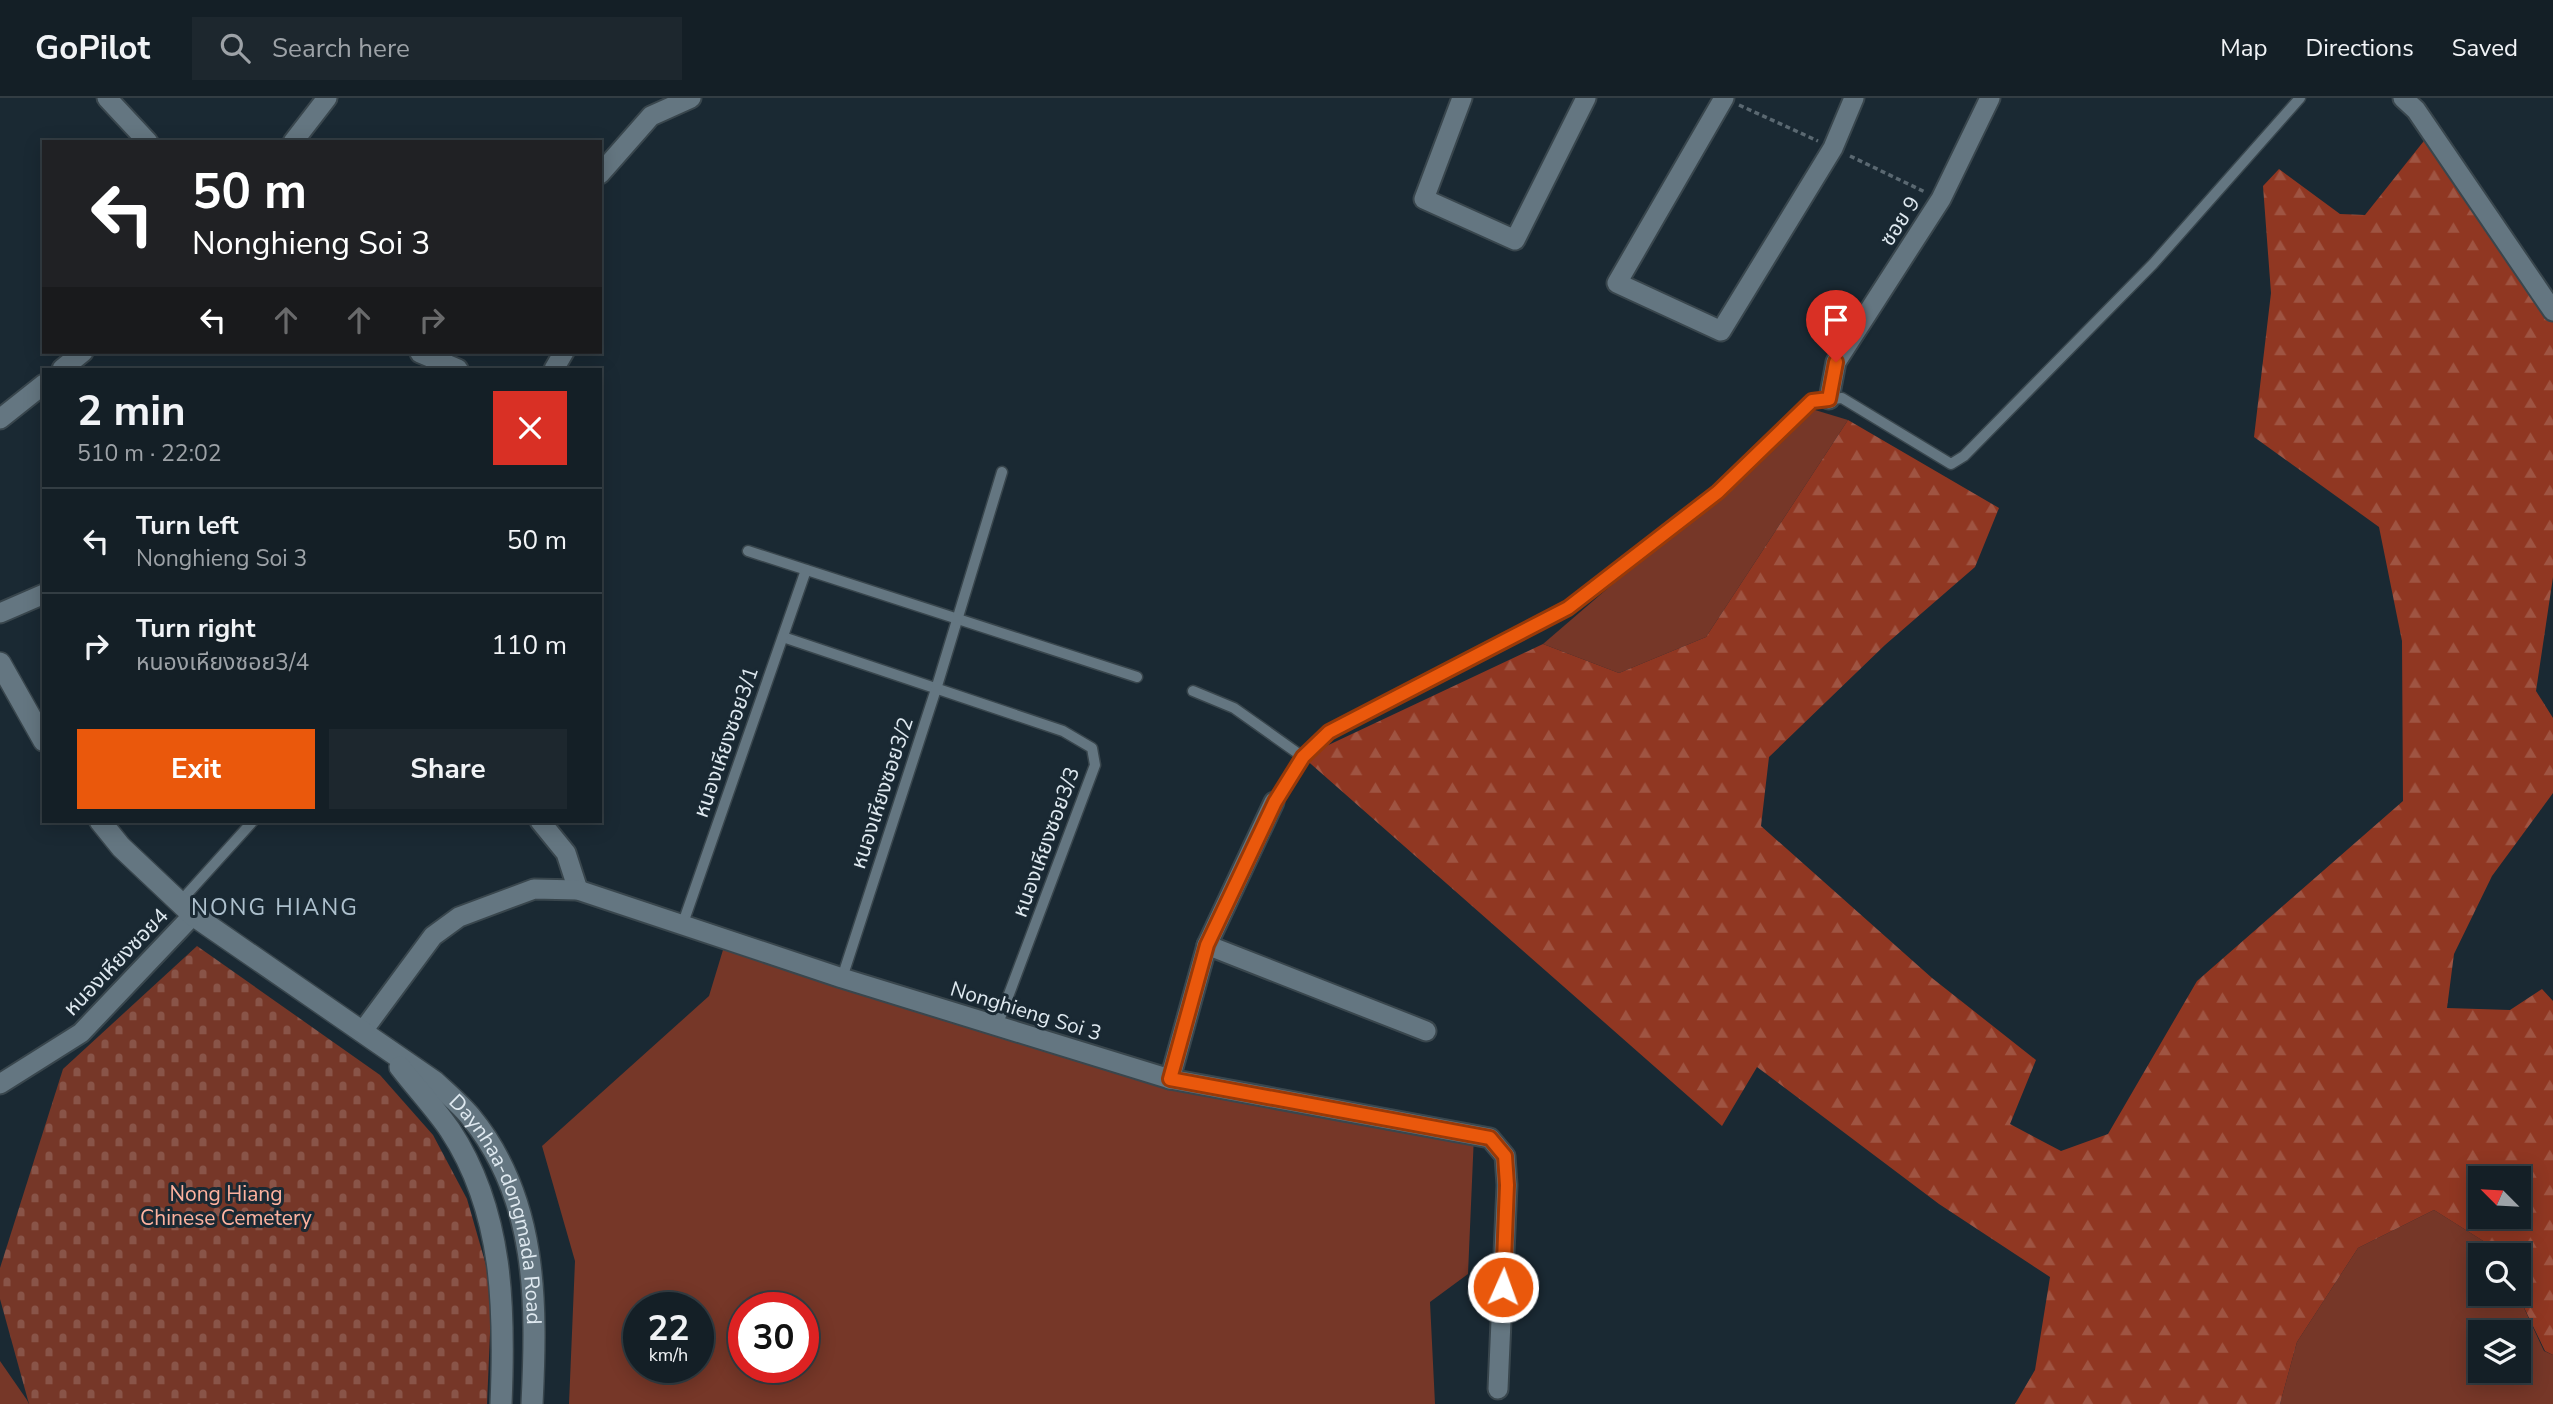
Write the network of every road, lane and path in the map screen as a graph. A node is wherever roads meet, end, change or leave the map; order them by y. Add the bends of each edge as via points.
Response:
1 (327, 98) edge
2 (691, 98) edge
3 (1462, 98) edge
4 (1586, 98) edge
5 (1724, 98) edge
6 (1854, 98) edge
7 (1990, 98) edge
8 (2300, 98) edge
9 (2403, 98) edge
10 (111, 100) edge
11 (146, 140) edge
12 (295, 140) edge
13 (602, 172) edge
14 (2553, 311) edge
15 (81, 354) edge
16 (416, 358) edge
17 (63, 368) edge
18 (454, 368) edge
19 (42, 386) edge
20 (1829, 399) junction
21 (0, 419) edge
22 (1002, 472) dead end
23 (748, 551) dead end
24 (806, 570) junction
25 (42, 595) edge
26 (0, 613) edge
27 (957, 619) junction
28 (783, 637) junction
29 (0, 663) edge
30 (1137, 677) dead end
31 (937, 686) junction
32 (1193, 691) dead end
33 (42, 737) edge
34 (1303, 757) junction
35 (1275, 802) joint
36 (102, 823) edge
37 (251, 823) edge
38 (542, 823) edge
39 (579, 890) junction
40 (186, 909) junction
41 (682, 926) junction
42 (1207, 945) junction
43 (842, 978) junction
44 (997, 1027) junction
45 (362, 1031) junction
46 (1426, 1031) dead end
47 (388, 1051) junction
48 (1170, 1079) junction
49 (0, 1084) edge
50 (535, 1305) junction
51 (503, 1307) junction
52 (1498, 1389) dead end
53 (501, 1404) edge
54 (532, 1404) edge

1 - 12 street
2 - 13 street via 651,116
3 - 4 street via 1424,199 1515,240
5 - 6 street via 1617,283 1721,331 1833,148
7 - 20 street, ซอย 9 via 1941,199 1836,362
8 - 20 lane via 2153,264 1964,456 1951,464 1842,398
9 - 14 street via 2416,110
10 - 11 street
15 - 17 street
16 - 18 street
19 - 21 street
20 - 34 lane via 1812,401 1718,492 1568,608 1329,732
22 - 27 lane, หนองเหียงซอย3/2
23 - 24 lane
24 - 27 lane
24 - 28 lane, หนองเหียงซอย3/1
25 - 26 street
27 - 30 lane
27 - 31 lane, หนองเหียงซอย3/2
28 - 31 lane
28 - 41 lane, หนองเหียงซอย3/1
29 - 33 main road
31 - 43 lane, หนองเหียงซอย3/2
31 - 44 lane, หนองเหียงซอย3/3 via 1063,730 1096,754 1063,856
32 - 34 lane via 1234,708
34 - 35 lane
35 - 42 street
36 - 40 main road, Daynhaa-dongmada Road
37 - 40 lane
38 - 39 street via 566,853
39 - 41 street, Nonghieng Soi 3
39 - 45 street, Nonghieng Soi 3 via 534,889 459,917 433,936
40 - 45 main road, Daynhaa-dongmada Road
40 - 49 street, หนองเหียงซอย4 via 81,1033
41 - 43 street, Nonghieng Soi 3
42 - 46 street
42 - 48 street
43 - 44 street, Nonghieng Soi 3
44 - 48 street, Nonghieng Soi 3
45 - 47 main road, Daynhaa-dongmada Road
47 - 50 main road, Daynhaa-dongmada Road via 435,1082 469,1114 495,1150 517,1199
47 - 51 main road, Daynhaa-dongmada Road via 450,1130 466,1160 497,1252
48 - 52 street, Nonghieng Soi 3 via 1490,1138 1496,1143 1505,1156 1507,1185
50 - 51 main road
50 - 54 main road, Daynhaa-dongmada Road
51 - 53 main road, Daynhaa-dongmada Road

